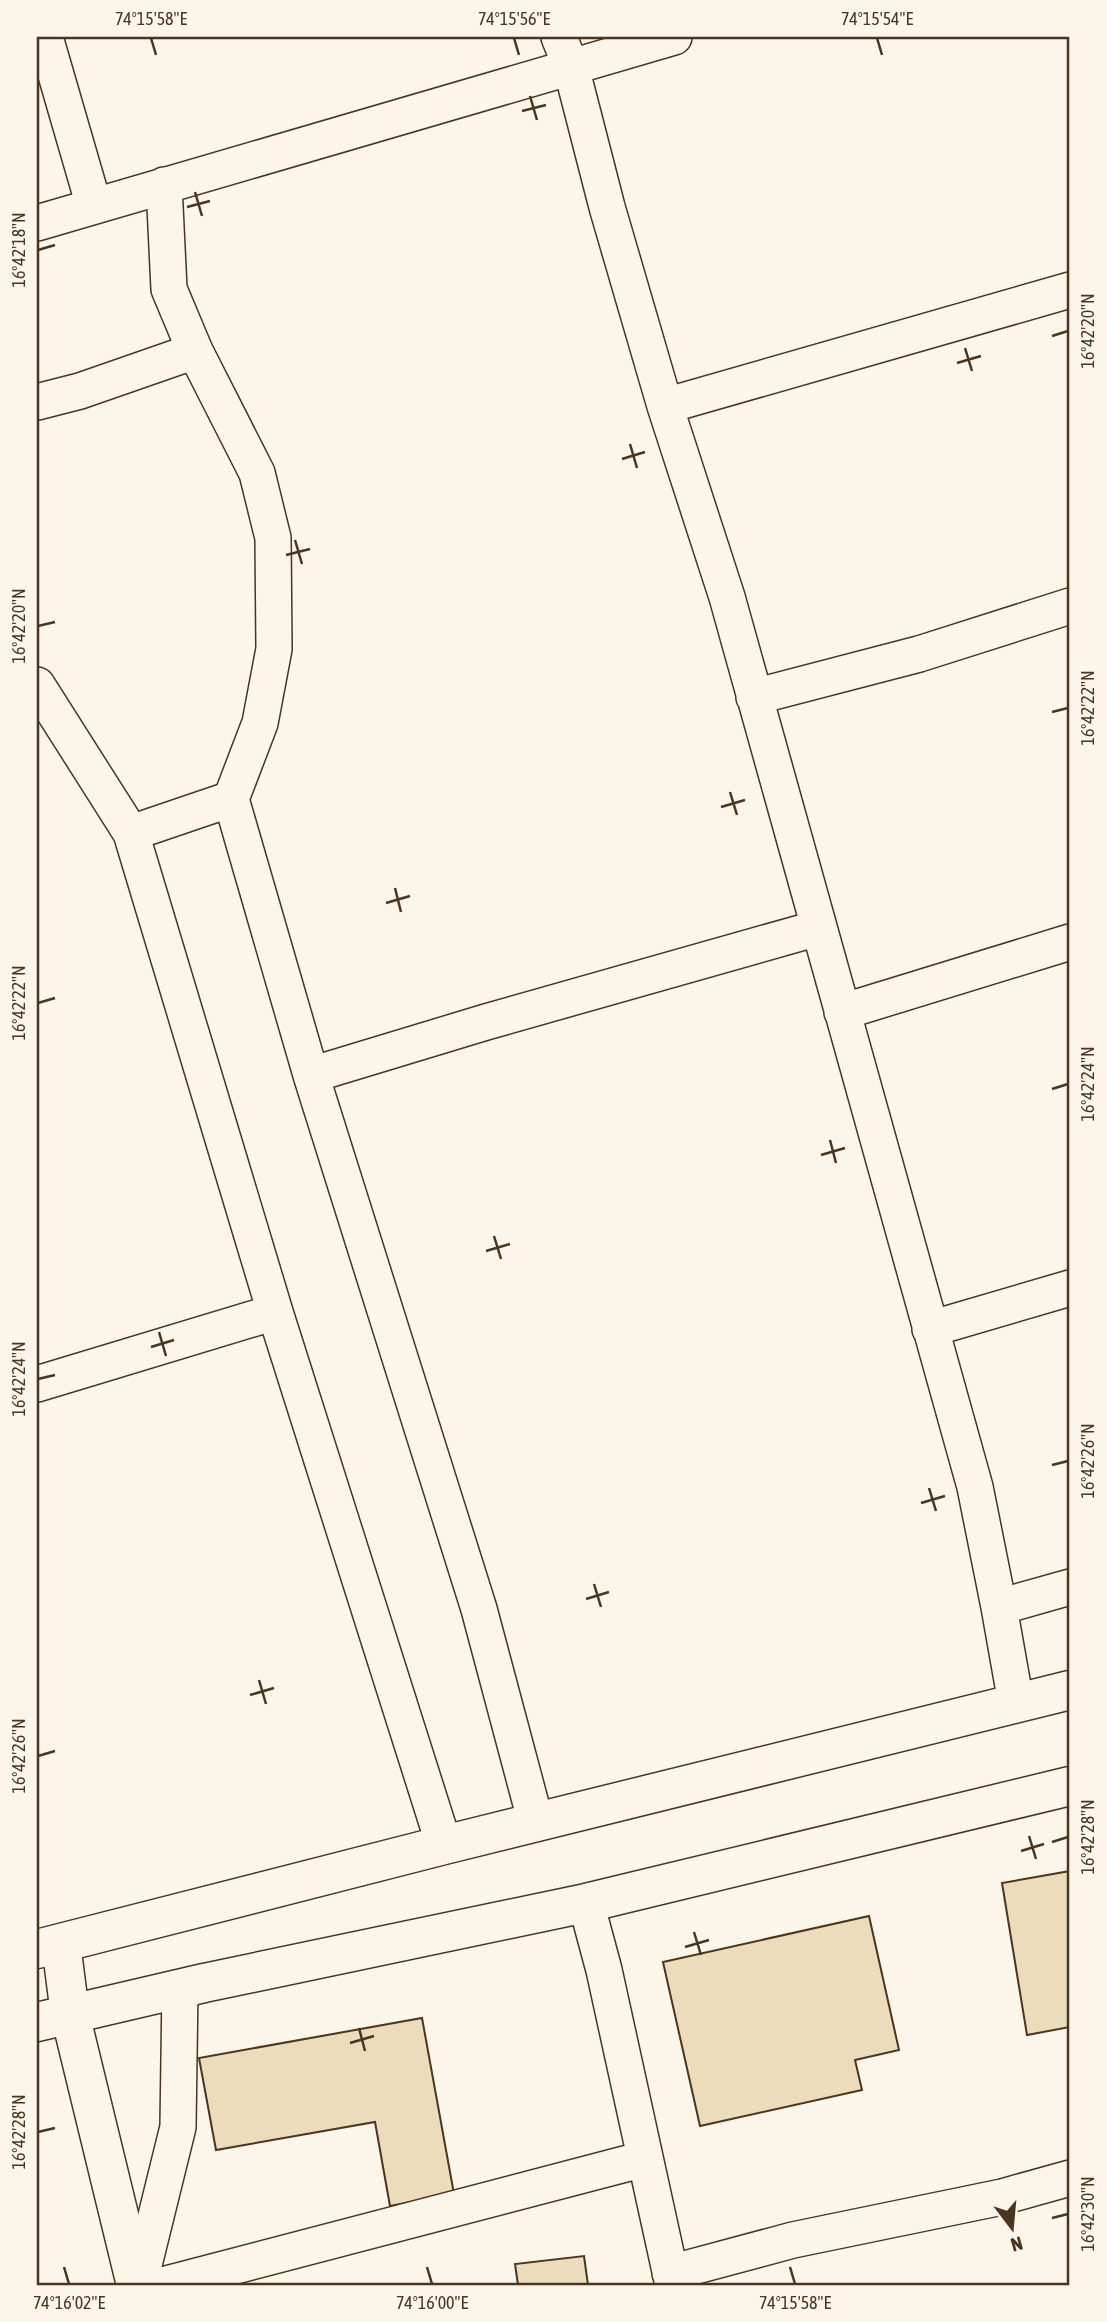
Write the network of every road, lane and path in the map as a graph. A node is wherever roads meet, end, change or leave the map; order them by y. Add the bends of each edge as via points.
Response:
1 (45, 37) edge
2 (674, 37) edge
3 (565, 52) edge
4 (164, 185) junction
5 (94, 206) junction
6 (37, 223) edge
7 (1070, 290) edge
8 (195, 351) junction
9 (37, 402) edge
10 (665, 407) junction
11 (1070, 606) edge
12 (37, 685) edge
13 (754, 696) junction
14 (231, 799) junction
15 (131, 832) junction
16 (818, 929) junction
17 (1070, 942) edge
18 (842, 1012) junction
19 (311, 1075) junction
20 (1070, 1288) edge
21 (275, 1312) junction
22 (930, 1329) junction
23 (37, 1384) edge
24 (1070, 1587) edge
25 (999, 1607) junction
26 (1070, 1690) edge
27 (1016, 1703) junction
28 (1070, 1786) edge
29 (536, 1823) junction
30 (444, 1845) junction
31 (586, 1903) junction
32 (49, 1947) edge
33 (180, 1988) junction
34 (53, 2018) edge
35 (644, 2159) junction
36 (1070, 2178) edge
37 (671, 2279) edge
38 (138, 2285) edge
39 (163, 2285) edge

1 - 5 street
2 - 3 street
3 - 4 street
3 - 10 street
4 - 5 street
4 - 8 street via 169,289
5 - 6 street
7 - 10 street
8 - 9 street
8 - 14 street via 257,473 274,538 274,649 260,723
10 - 13 street
11 - 13 street via 919,654
12 - 15 street
13 - 16 street
14 - 15 street
14 - 19 street
15 - 21 street
16 - 18 street
16 - 19 street
17 - 18 street
18 - 22 street
19 - 29 street via 479,1609
20 - 22 street
21 - 23 street
21 - 30 street
22 - 25 street via 975,1487
24 - 25 street
25 - 27 street
26 - 27 main road
27 - 29 main road
28 - 31 main road
29 - 30 main road
30 - 32 main road
31 - 33 main road
31 - 35 street
32 - 34 main road
33 - 34 main road
33 - 38 street via 178,2127
34 - 38 main road
35 - 37 street
35 - 39 street
36 - 37 street via 1002,2197 793,2240

